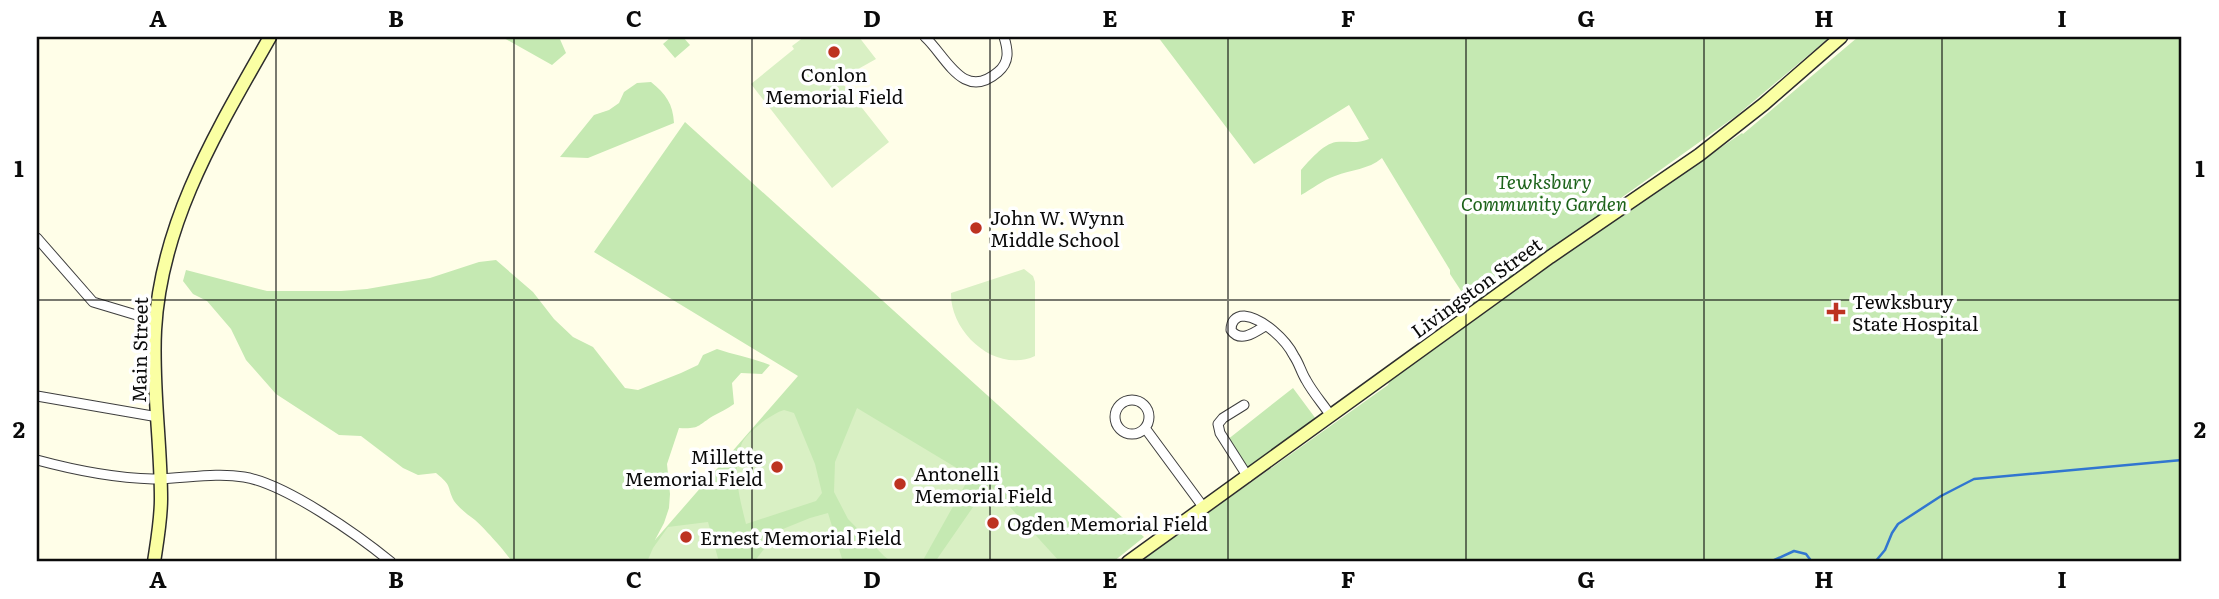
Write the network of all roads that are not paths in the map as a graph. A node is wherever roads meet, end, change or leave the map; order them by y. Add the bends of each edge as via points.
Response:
1 (271, 37) edge
2 (925, 37) edge
3 (1004, 37) edge
4 (1841, 37) edge
5 (37, 239) edge
6 (156, 317) junction
7 (1265, 326) dead end
8 (37, 396) edge
9 (1244, 405) dead end
10 (1331, 416) junction
11 (158, 417) junction
12 (1145, 428) dead end
13 (37, 460) edge
14 (1248, 477) junction
15 (160, 479) junction
16 (1204, 508) junction
17 (154, 562) edge
18 (391, 562) edge
19 (1128, 562) edge

1 - 6 street, Main Street via 188,190 168,249
2 - 3 street via 953,71 974,82 1000,71 1007,61
4 - 10 street, Livingston Street via 1699,155
5 - 6 street via 93,302
6 - 11 street, Main Street
7 - 10 street via 1288,346
8 - 11 street
9 - 14 street via 1218,424
10 - 14 street, Livingston Street
11 - 15 street, Main Street
12 - 16 street
13 - 15 street
14 - 16 street, Livingston Street
15 - 17 street, Main Street
15 - 18 street via 241,477 270,485
16 - 19 street, Livingston Street

